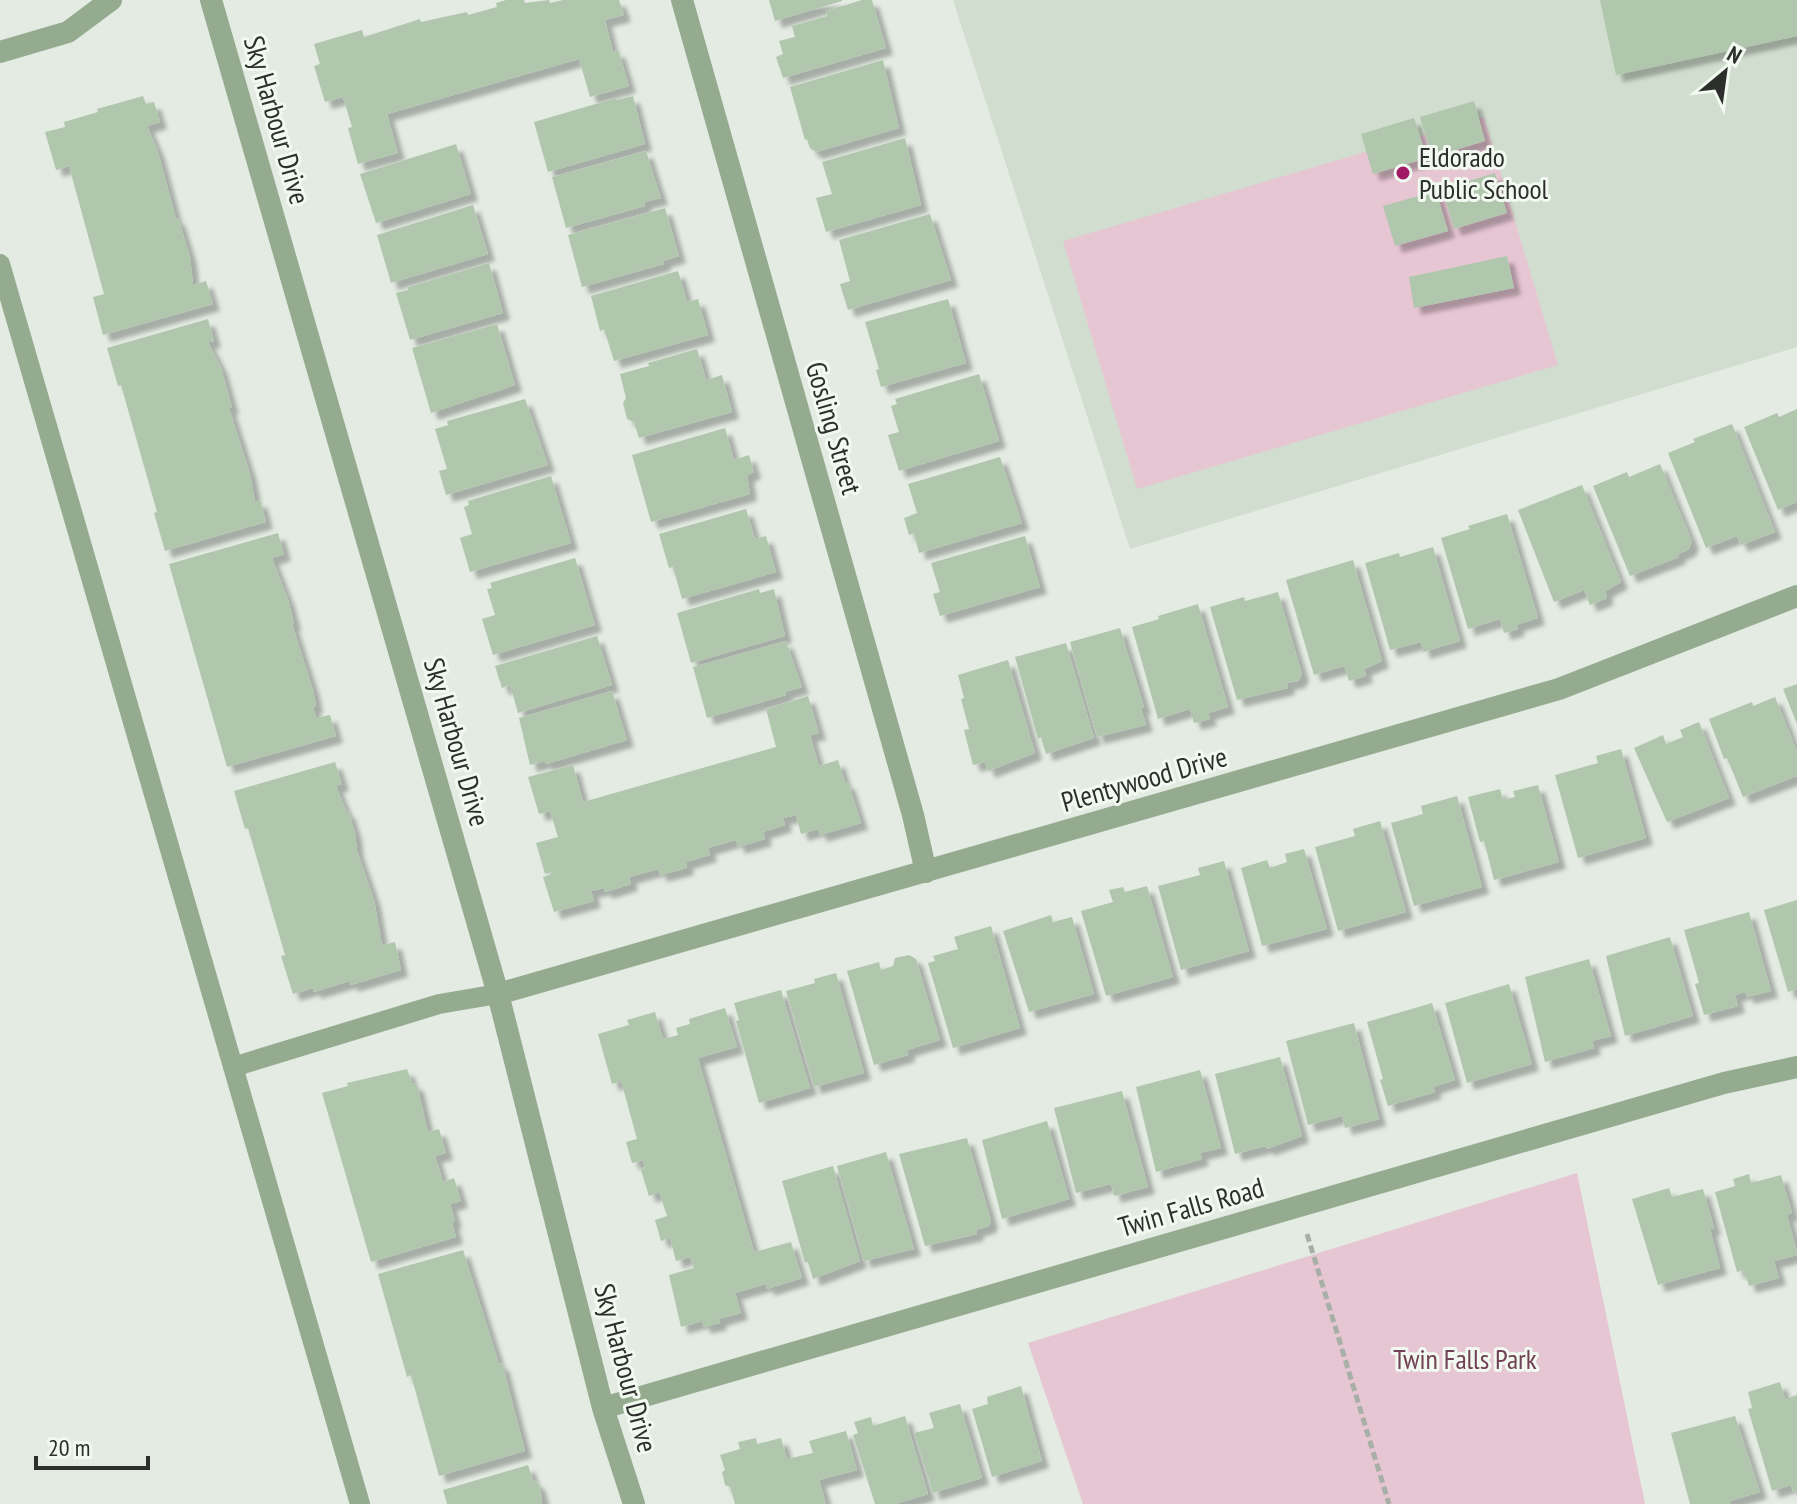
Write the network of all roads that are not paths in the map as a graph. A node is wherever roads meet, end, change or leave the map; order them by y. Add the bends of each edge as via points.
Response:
1 (111, 0) edge
2 (211, 0) edge
3 (682, 0) edge
4 (0, 52) edge
5 (0, 264) edge
6 (1797, 596) edge
7 (926, 872) junction
8 (498, 994) junction
9 (233, 1067) junction
10 (1797, 1067) edge
11 (603, 1408) junction
12 (360, 1504) edge
13 (634, 1504) edge

1 - 4 street via 68,32
2 - 8 street, Sky Harbour Drive
3 - 7 street, Gosling Street
5 - 9 lane
6 - 7 street, Plentywood Drive via 1559,689
7 - 8 street, Plentywood Drive
8 - 9 lane via 439,1004
8 - 11 street, Sky Harbour Drive
9 - 12 lane
10 - 11 street, Twin Falls Road via 1724,1083
11 - 13 street, Sky Harbour Drive

